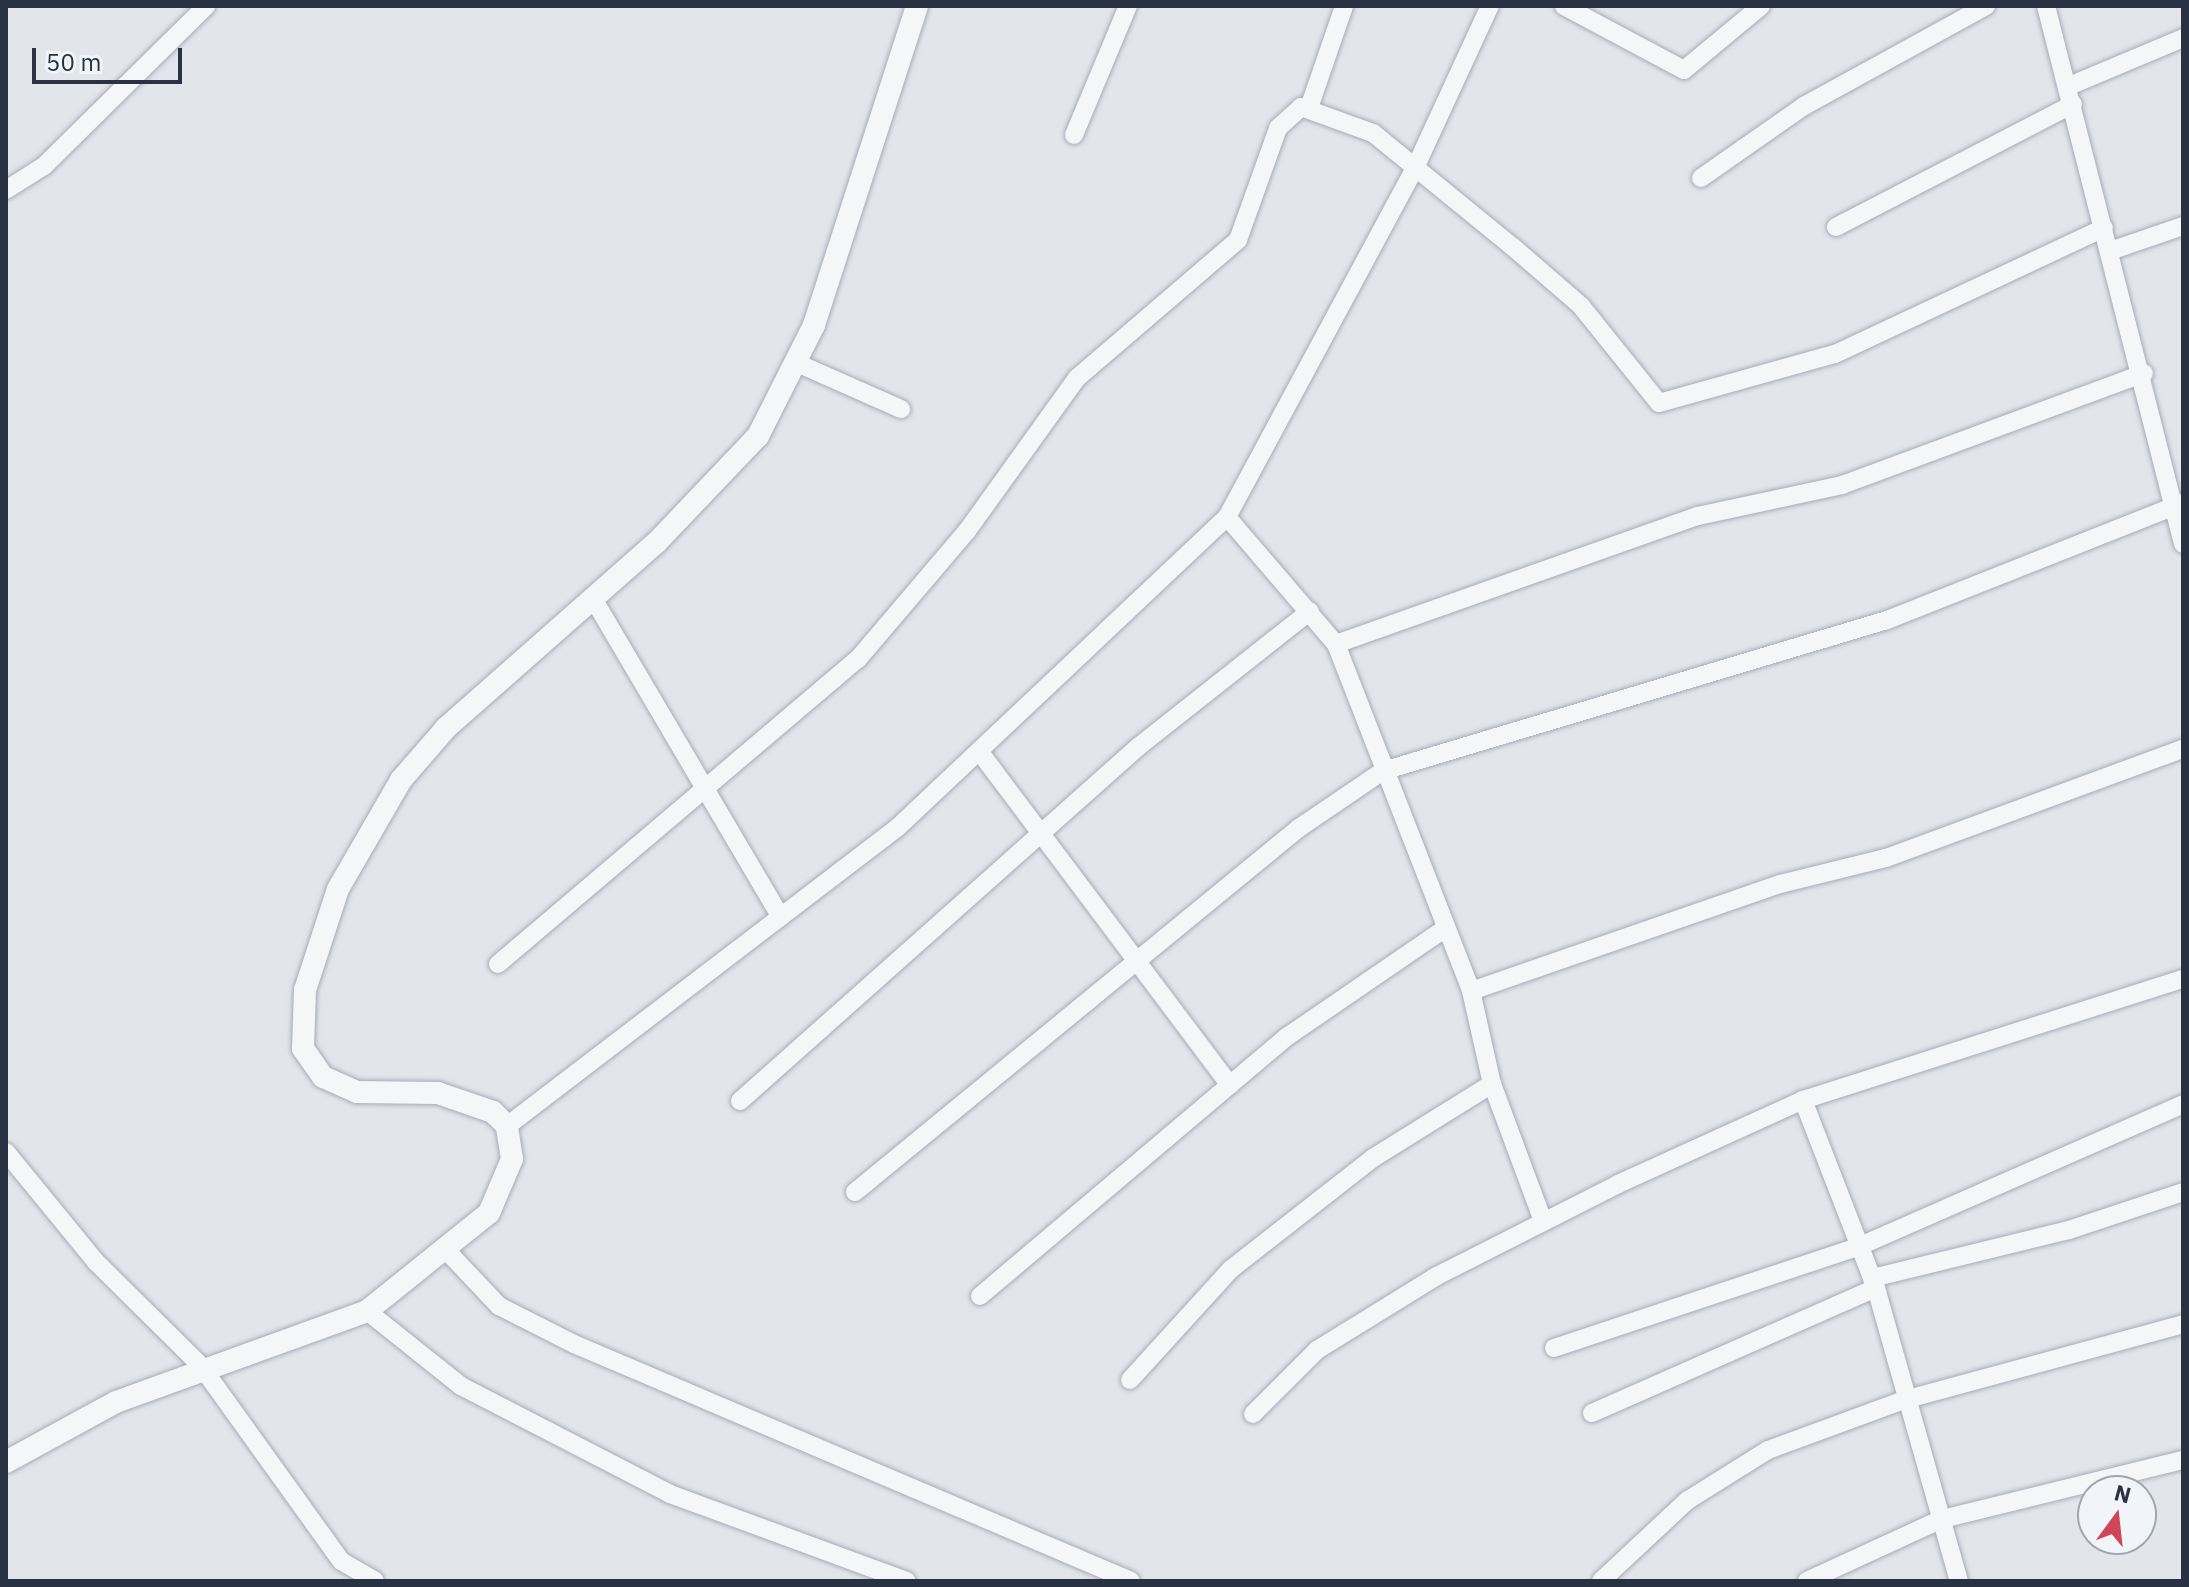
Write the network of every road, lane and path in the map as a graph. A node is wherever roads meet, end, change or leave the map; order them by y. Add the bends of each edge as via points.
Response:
1 (206, 6) edge
2 (917, 6) edge
3 (1128, 6) edge
4 (1344, 6) edge
5 (1490, 6) edge
6 (1564, 6) edge
7 (1761, 6) edge
8 (1986, 6) edge
9 (2046, 6) edge
10 (2183, 38) edge
11 (2071, 95) junction
12 (1310, 105) junction
13 (1074, 135) dead end
14 (1415, 168) junction
15 (1701, 178) dead end
16 (6, 190) edge
17 (2183, 226) edge
18 (1836, 227) dead end
19 (2104, 228) junction
20 (2110, 251) junction
21 (797, 363) junction
22 (2144, 373) junction
23 (901, 409) dead end
24 (2177, 506) edge
25 (1227, 517) junction
26 (2183, 544) edge
27 (594, 600) junction
28 (1310, 611) junction
29 (1336, 644) junction
30 (2183, 749) edge
31 (979, 751) junction
32 (1383, 771) junction
33 (704, 791) junction
34 (1040, 832) junction
35 (781, 917) junction
36 (1444, 929) junction
37 (498, 964) dead end
38 (1134, 964) junction
39 (2183, 979) edge
40 (1471, 991) junction
41 (1492, 1084) junction
42 (1230, 1085) junction
43 (1803, 1100) junction
44 (740, 1101) dead end
45 (2183, 1104) edge
46 (507, 1126) junction
47 (6, 1152) edge
48 (855, 1192) dead end
49 (2183, 1192) edge
50 (1543, 1221) junction
51 (1860, 1246) junction
52 (447, 1251) junction
53 (1874, 1283) junction
54 (980, 1296) dead end
55 (367, 1311) junction
56 (2183, 1324) edge
57 (1554, 1348) dead end
58 (201, 1366) junction
59 (1130, 1380) dead end
60 (1904, 1400) junction
61 (1592, 1413) dead end
62 (1253, 1414) dead end
63 (2183, 1460) edge
64 (6, 1462) edge
65 (1942, 1519) junction
66 (375, 1581) edge
67 (907, 1581) edge
68 (1131, 1581) edge
69 (1601, 1581) edge
70 (1807, 1581) edge
71 (1959, 1581) edge

1 - 16 street via 44,166
2 - 21 street
3 - 13 street
4 - 12 street
5 - 14 street
6 - 7 street via 1684,70
8 - 15 street via 1804,106
9 - 11 street
10 - 11 street
11 - 18 street
11 - 19 street
12 - 14 street via 1373,133
12 - 33 street via 1278,128 1238,240 1195,284 1107,345 967,531 858,659
14 - 19 street via 1581,306 1659,403 1835,354
14 - 25 street
17 - 20 street
19 - 20 street
20 - 22 street
21 - 23 street
21 - 27 street via 758,436
22 - 24 street
22 - 29 street via 1842,485 1698,516
24 - 26 street
24 - 32 street via 1887,620
25 - 28 street
25 - 31 street
27 - 33 street
27 - 46 street via 446,728 401,780 338,889 299,1019 303,1048 323,1077 357,1092 476,1101
28 - 29 street
28 - 34 street
29 - 32 street
30 - 40 street via 1886,858 1780,884
31 - 34 street
31 - 35 street via 897,828
32 - 36 street
32 - 38 street via 1299,828
33 - 35 street
33 - 37 street
34 - 38 street
34 - 44 street
35 - 46 street
36 - 40 street
36 - 42 street
38 - 42 street
38 - 48 street
39 - 43 street
40 - 41 street
41 - 50 street
41 - 59 street via 1373,1158 1231,1269
42 - 54 street
43 - 50 street
43 - 51 street
45 - 51 street
46 - 52 street via 506,1185 489,1213
47 - 58 street via 96,1262
49 - 53 street via 2069,1230
50 - 62 street via 1317,1350
51 - 53 street
51 - 57 street
52 - 55 street
52 - 68 street via 499,1306 574,1344
53 - 60 street
53 - 61 street
55 - 58 street
55 - 67 street via 461,1386 670,1494
56 - 60 street
58 - 64 street via 116,1402
58 - 66 street via 341,1561
60 - 65 street
60 - 69 street via 1727,1472
63 - 65 street
65 - 70 street
65 - 71 street

